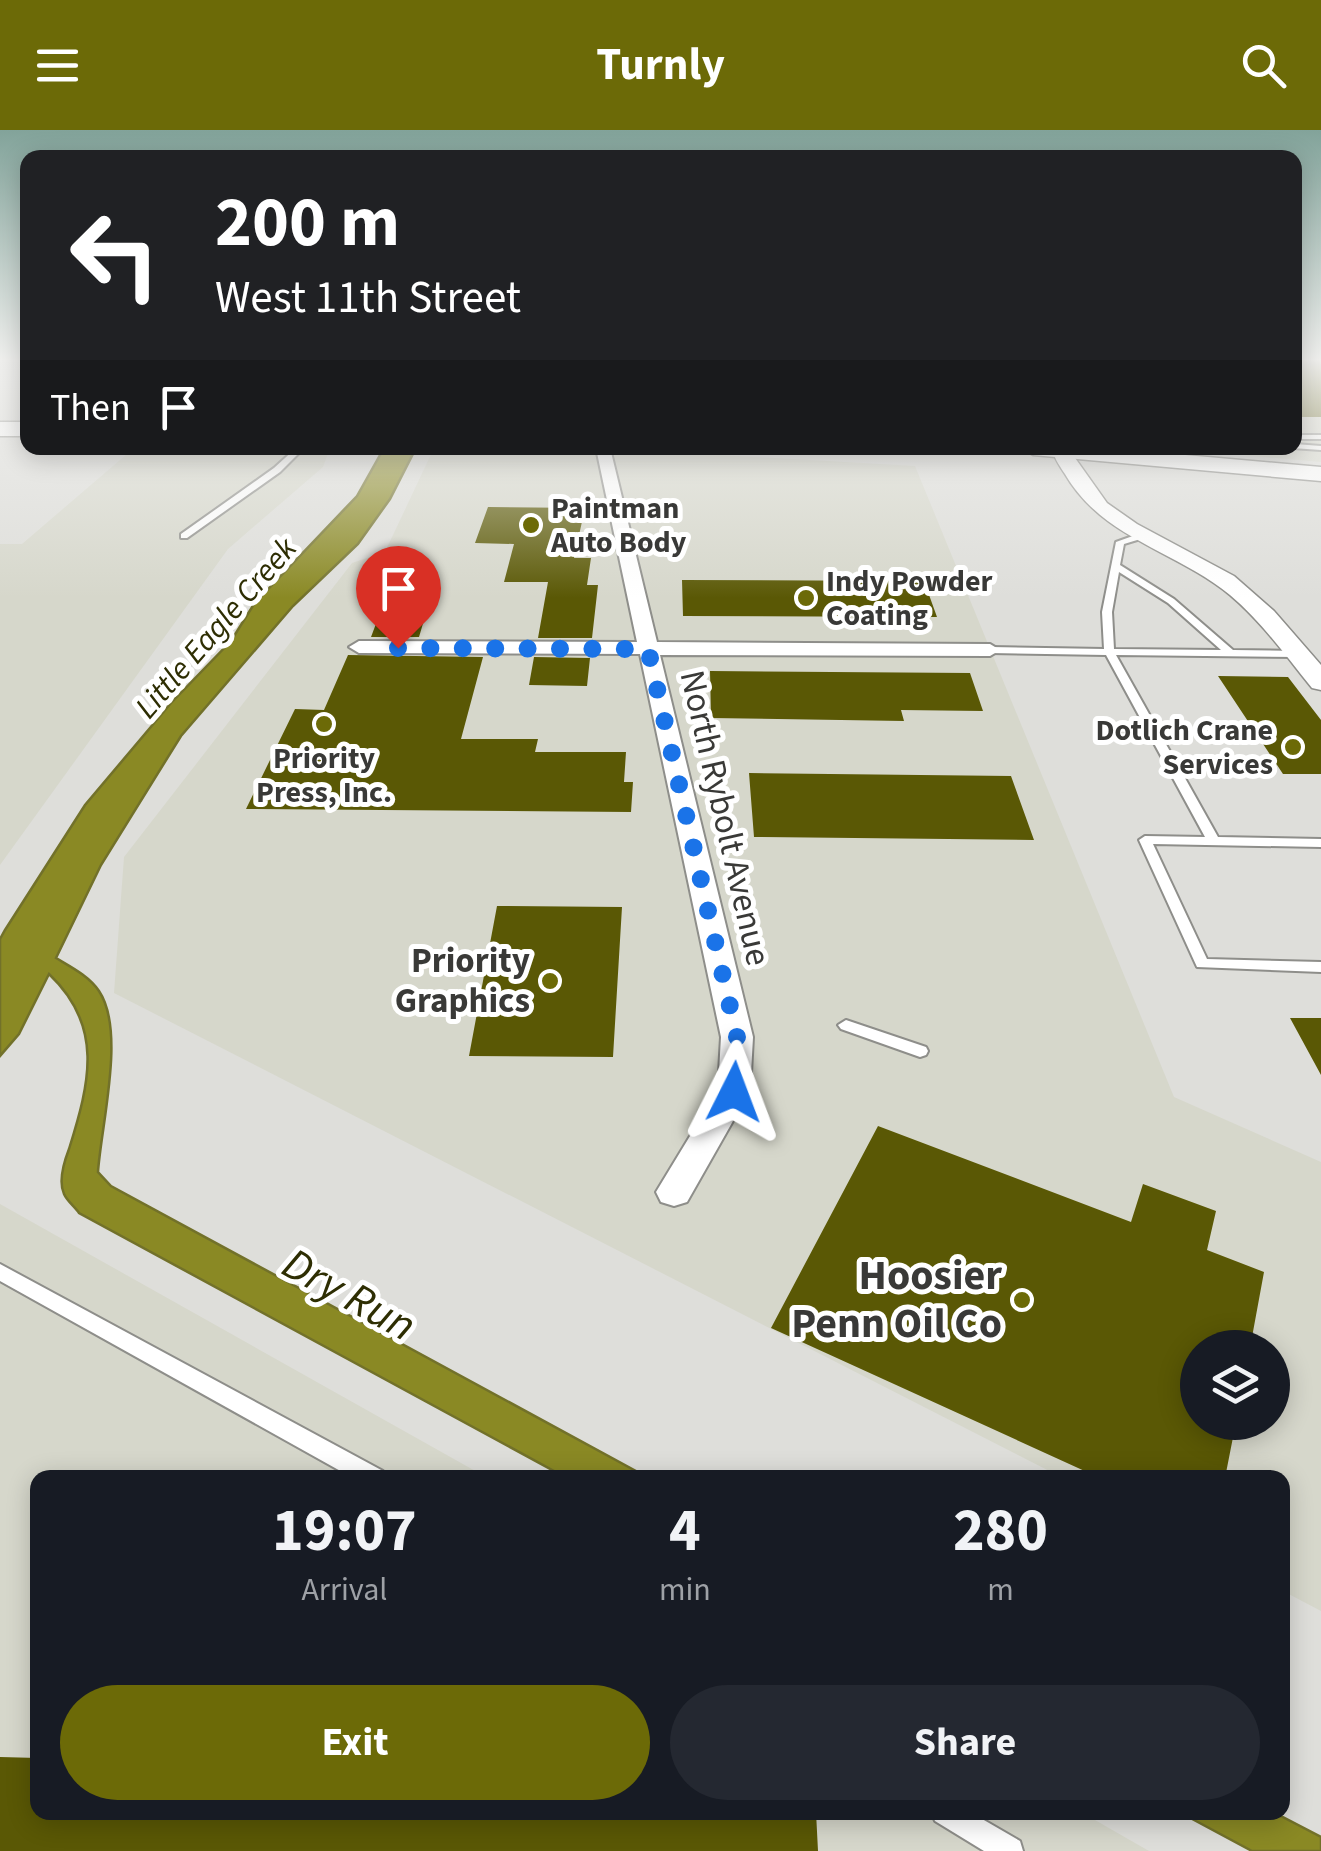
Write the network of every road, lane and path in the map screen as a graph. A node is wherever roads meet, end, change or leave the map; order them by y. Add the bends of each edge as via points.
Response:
1 (293, 455) edge
2 (605, 455) edge
3 (1063, 455) edge
4 (1122, 455) edge
5 (1321, 474) edge
6 (1144, 535) junction
7 (184, 536) dead end
8 (1116, 566) junction
9 (359, 647) dead end
10 (648, 649) junction
11 (990, 650) joint
12 (1109, 652) junction
13 (1230, 653) junction
14 (1298, 654) junction
15 (1321, 682) edge
16 (1214, 841) junction
17 (1321, 843) edge
18 (1321, 967) edge
19 (846, 1025) dead end
20 (920, 1051) dead end
21 (674, 1192) dead end
22 (0, 1272) edge
23 (360, 1470) edge
24 (958, 1820) edge
25 (1010, 1851) edge

1 - 7 lane
2 - 10 street, North Rybolt Avenue
3 - 6 street via 1096,504
4 - 5 main road
6 - 8 lane via 1120,542
6 - 14 street via 1242,593
8 - 12 lane via 1107,612
8 - 13 lane via 1171,601
9 - 10 street
10 - 11 street
10 - 21 street, North Rybolt Avenue via 737,1037 734,1092
11 - 12 lane
12 - 13 lane
12 - 16 lane
13 - 14 lane
14 - 15 street
16 - 17 lane
16 - 18 lane via 1144,840 1202,964
19 - 20 lane
22 - 23 lane
24 - 25 lane

